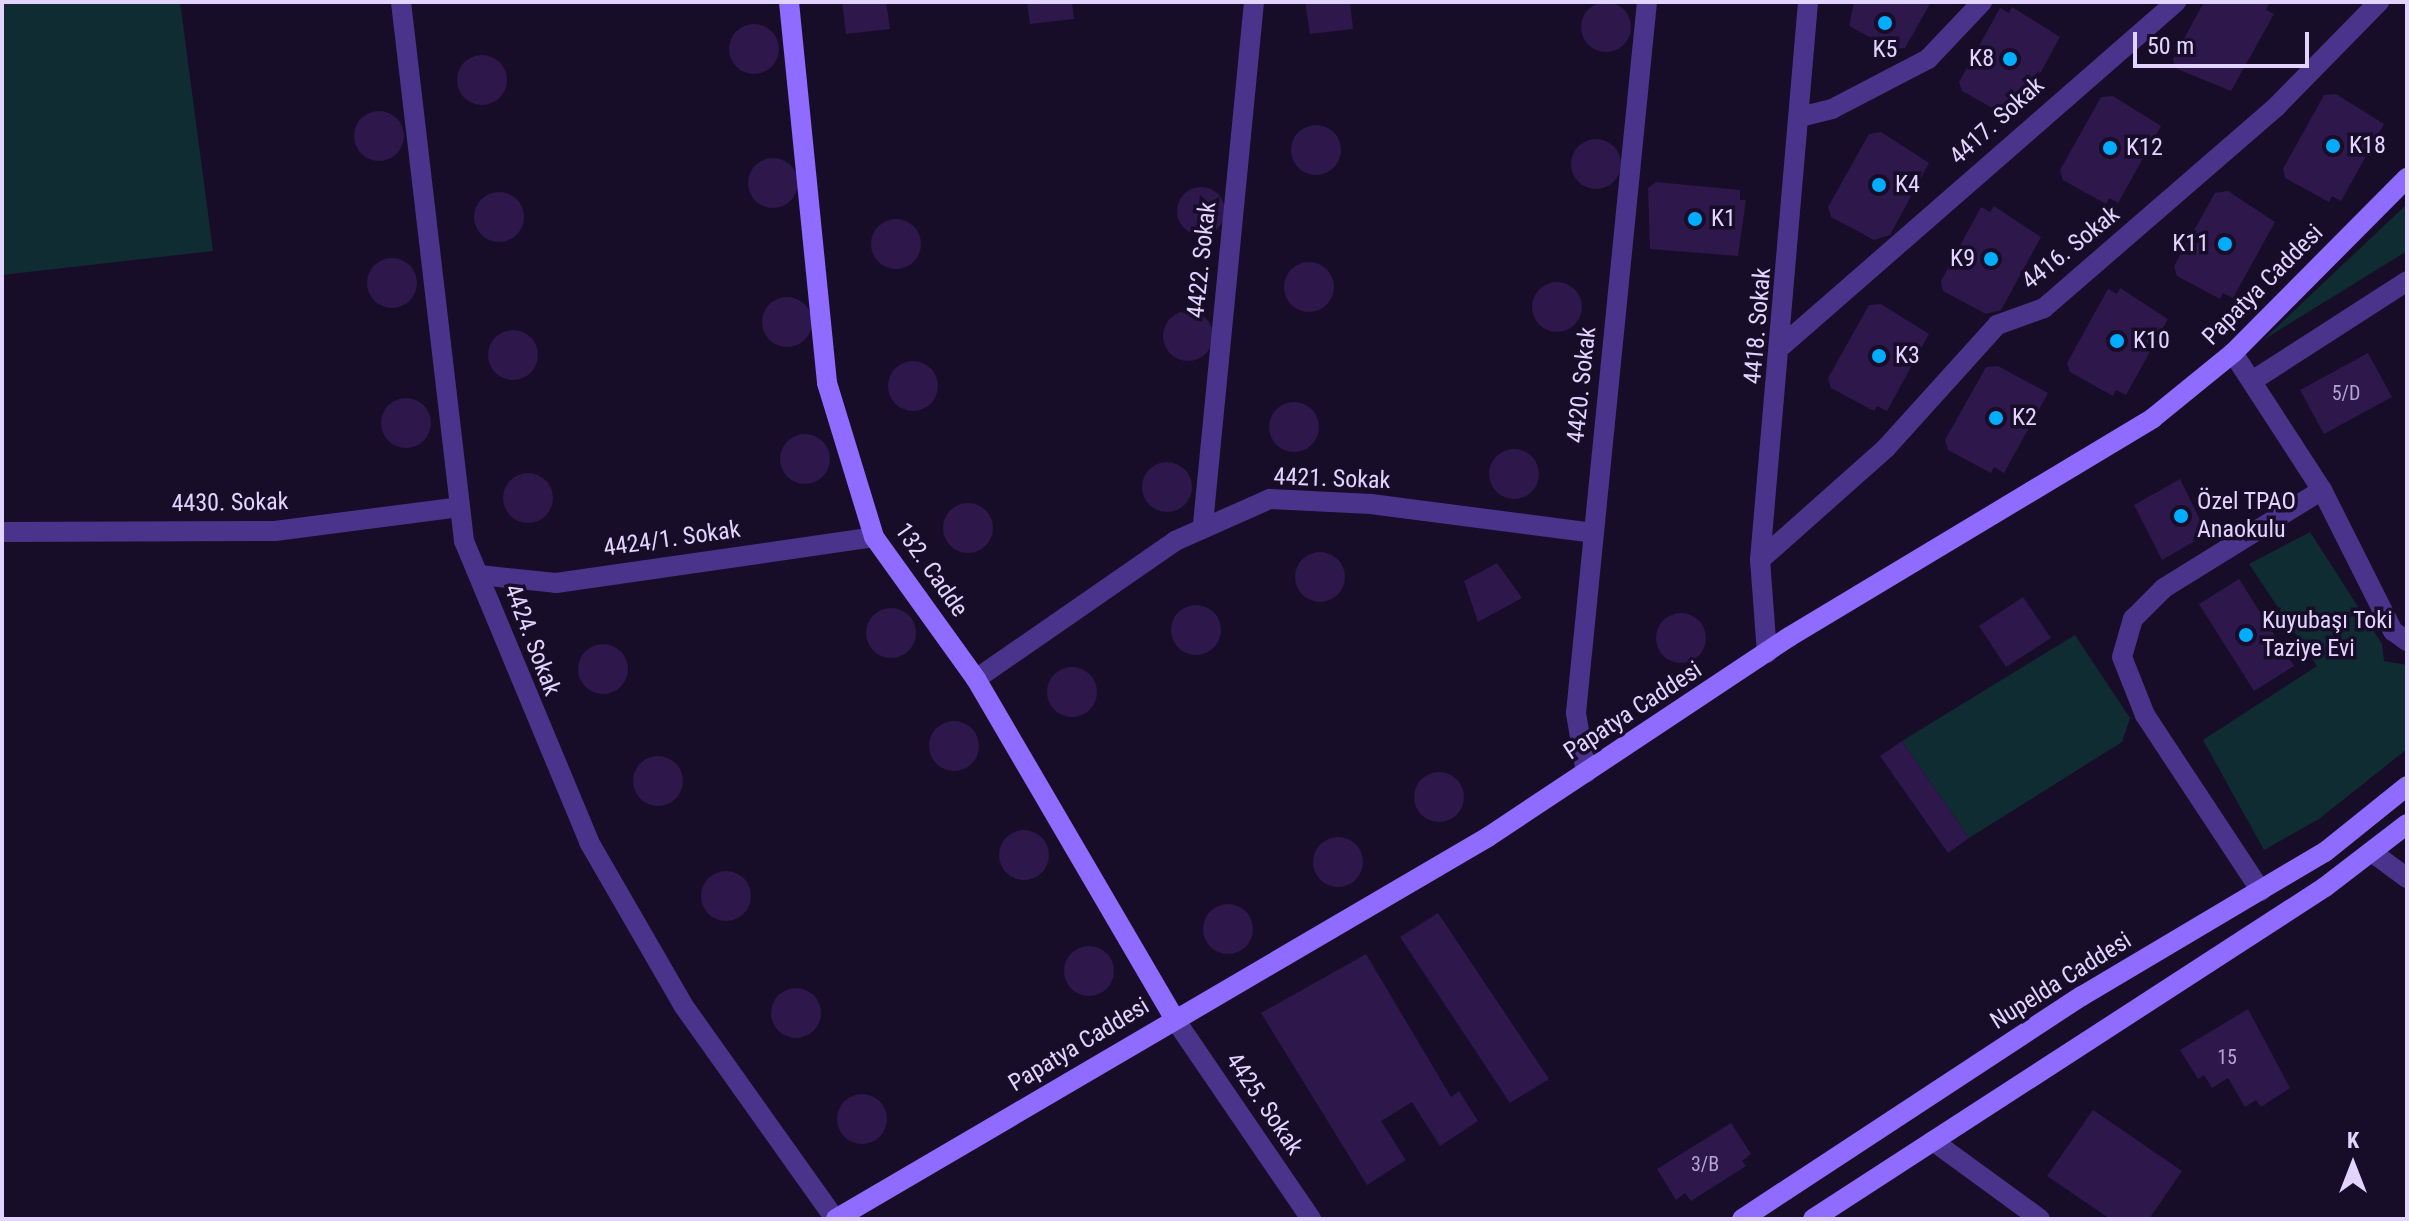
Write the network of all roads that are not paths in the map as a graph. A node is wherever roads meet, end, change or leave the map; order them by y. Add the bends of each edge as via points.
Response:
1 (401, 2) edge
2 (789, 2) edge
3 (1254, 2) edge
4 (1647, 2) edge
5 (1808, 2) edge
6 (1982, 2) edge
7 (2176, 2) edge
8 (2379, 2) edge
9 (1800, 117) junction
10 (2407, 178) edge
11 (2407, 281) edge
12 (1783, 345) junction
13 (2233, 353) junction
14 (2252, 381) junction
15 (2322, 490) junction
16 (459, 507) junction
17 (1203, 524) junction
18 (2, 532) edge
19 (1593, 533) junction
20 (874, 537) junction
21 (1760, 560) junction
22 (479, 575) junction
23 (2407, 641) edge
24 (1767, 653) junction
25 (976, 679) junction
26 (1586, 773) junction
27 (2407, 786) edge
28 (2407, 824) edge
29 (2373, 853) junction
30 (2407, 878) edge
31 (2261, 891) junction
32 (1174, 1018) junction
33 (1933, 1141) junction
34 (835, 1219) edge
35 (1311, 1219) edge
36 (1742, 1219) edge
37 (1813, 1219) edge
38 (2040, 1219) edge

1 - 16 street, 4424. Sokak
2 - 20 street, 132. Cadde via 827,383
3 - 17 street, 4422. Sokak
4 - 19 street, 4420. Sokak
5 - 9 street, 4418. Sokak
6 - 9 street via 1928,59 1832,109
7 - 12 street, 4417. Sokak
8 - 21 street, 4416. Sokak via 2277,106 2044,308 1997,325 1886,448
9 - 12 street, 4418. Sokak
10 - 13 street, Papatya Caddesi
11 - 14 street
12 - 21 street, 4418. Sokak
13 - 14 street
13 - 24 street, Papatya Caddesi via 2153,418
14 - 15 street
15 - 23 street via 2393,631
15 - 31 street via 2164,588 2133,619 2122,657 2145,715
16 - 18 street, 4430. Sokak via 275,531
16 - 22 street, 4424. Sokak
17 - 19 street, 4421. Sokak via 1270,499 1371,504
17 - 25 street, 4421. Sokak
19 - 26 street, 4420. Sokak via 1576,713
20 - 22 street, 4424/1. Sokak via 556,583
20 - 25 street, 132. Cadde
21 - 24 street, 4418. Sokak
22 - 34 street, 4424. Sokak via 589,842 683,1005
24 - 26 street, Papatya Caddesi
25 - 32 street, 132. Cadde
26 - 32 street, Papatya Caddesi
27 - 31 street, Nupelda Caddesi via 2325,852
28 - 29 street
29 - 30 street
29 - 33 street
31 - 36 street, Nupelda Caddesi via 2082,996
32 - 34 street, Papatya Caddesi
32 - 35 street, 4425. Sokak
33 - 37 street
33 - 38 street

